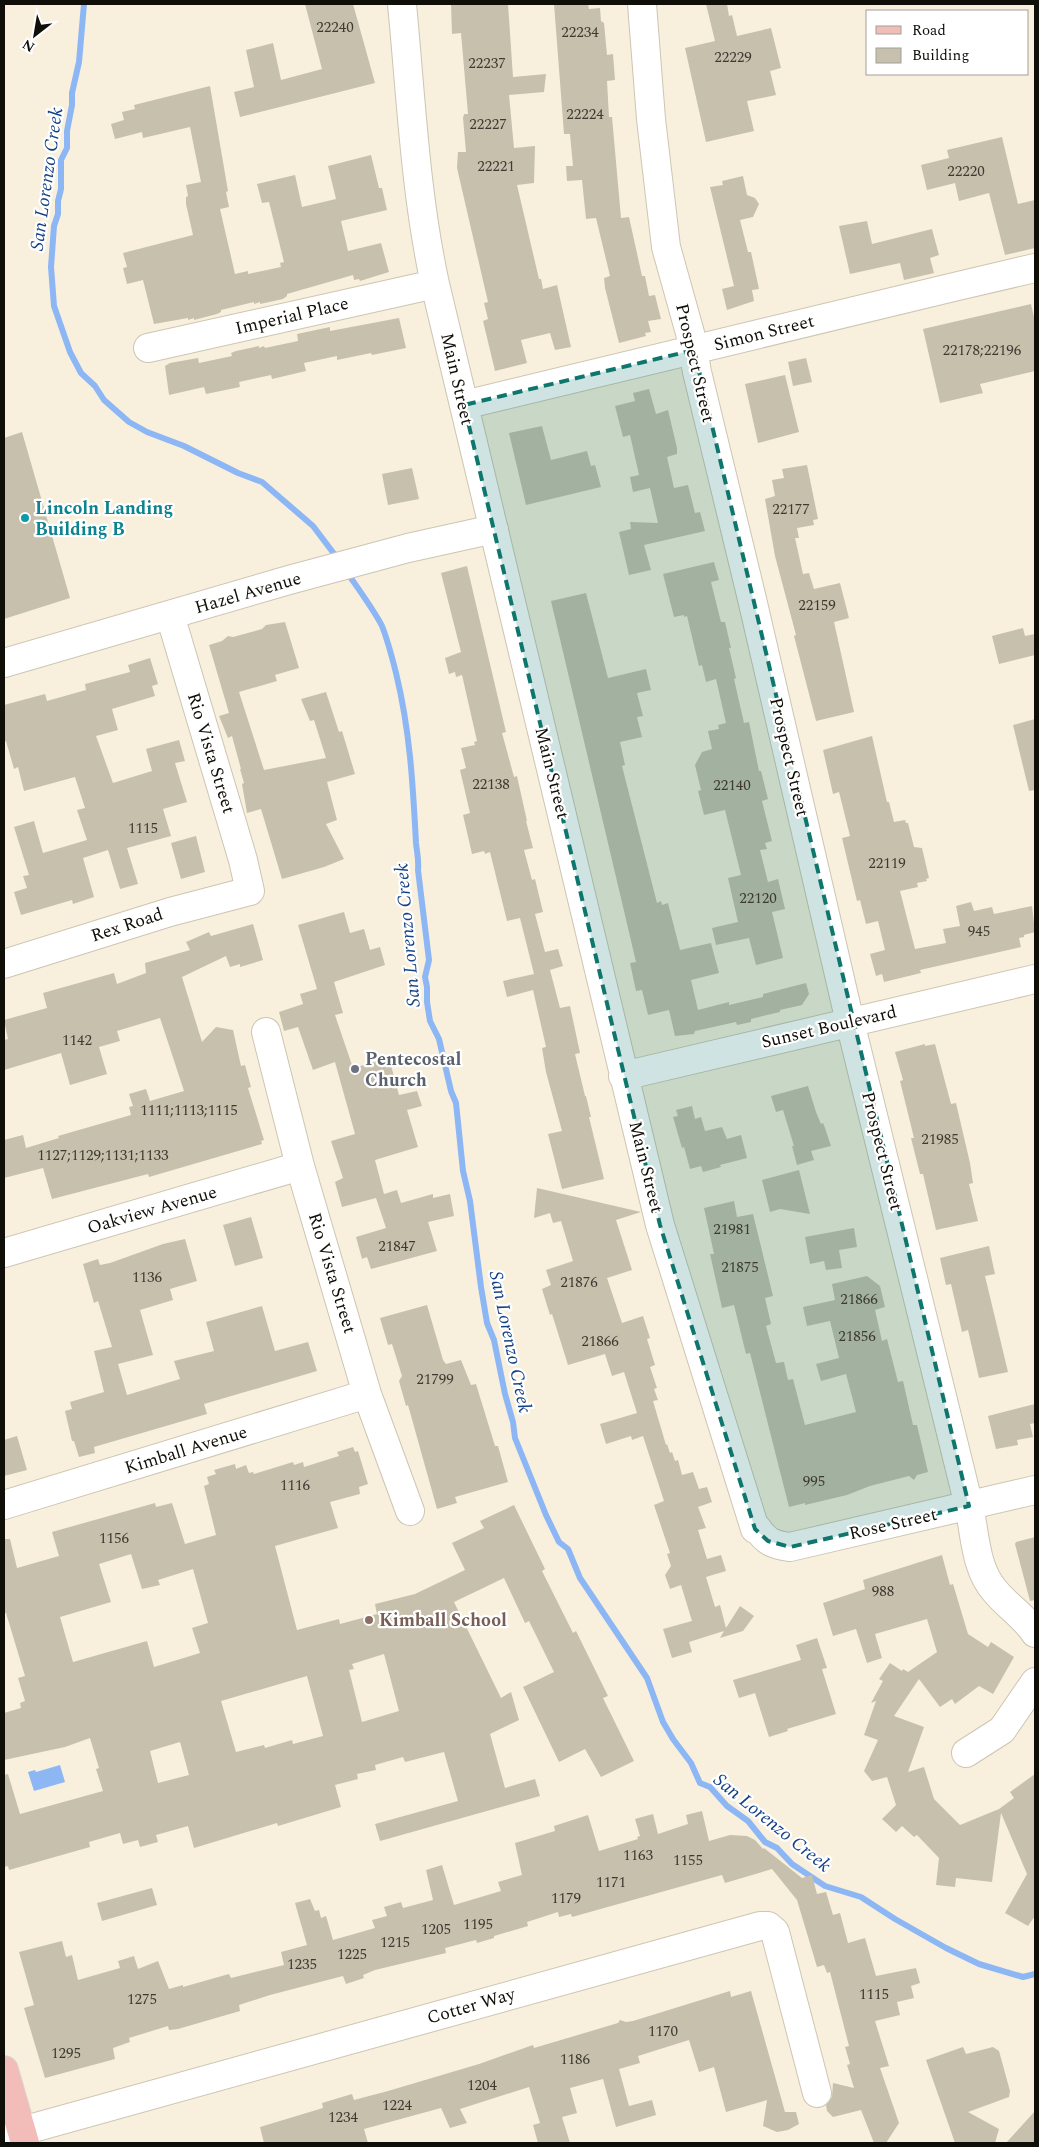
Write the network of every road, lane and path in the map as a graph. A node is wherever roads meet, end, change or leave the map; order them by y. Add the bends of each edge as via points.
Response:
1 (402, 4) edge
2 (642, 4) edge
3 (1035, 268) edge
4 (435, 284) junction
5 (148, 348) dead end
6 (694, 350) junction
7 (464, 406) junction
8 (494, 530) junction
9 (170, 615) junction
10 (4, 664) edge
11 (250, 891) joint
12 (4, 964) edge
13 (1035, 979) edge
14 (850, 1022) junction
15 (266, 1032) dead end
16 (623, 1076) junction
17 (300, 1166) junction
18 (4, 1253) edge
19 (367, 1394) junction
20 (1035, 1490) edge
21 (4, 1505) edge
22 (969, 1506) junction
23 (410, 1511) dead end
24 (757, 1528) joint
25 (1035, 1633) edge
26 (1035, 1682) edge
27 (966, 1753) dead end
28 (4, 2070) edge
29 (817, 2094) dead end
30 (17, 2137) edge

1 - 4 street, Main Street via 421,205
2 - 6 street, Prospect Street via 666,247
3 - 6 street, Simon Street
4 - 5 street, Imperial Place
4 - 7 street, Main Street
6 - 7 street, Simon Street
6 - 14 street, Prospect Street
7 - 8 street, Main Street
8 - 9 street, Hazel Avenue via 408,548
8 - 16 street, Main Street
9 - 10 street, Hazel Avenue
9 - 11 street, Rio Vista Street
11 - 12 street, Rex Road via 170,912
13 - 14 street, Sunset Boulevard
14 - 16 street, Sunset Boulevard
14 - 22 street, Prospect Street
15 - 17 street, Rio Vista Street
16 - 24 street, Main Street via 660,1224
17 - 18 street, Oakview Avenue
17 - 19 street, Rio Vista Street
19 - 21 street, Kimball Avenue
19 - 23 street, Rio Vista Street
20 - 22 street, Rose Street
22 - 24 street, Rose Street via 790,1547 768,1542
22 - 25 street, Prospect Street via 981,1568 994,1591 1028,1622
26 - 27 street via 1002,1730
28 - 30 main road
29 - 30 street, Cotter Way via 775,1932 768,1926 760,1926

